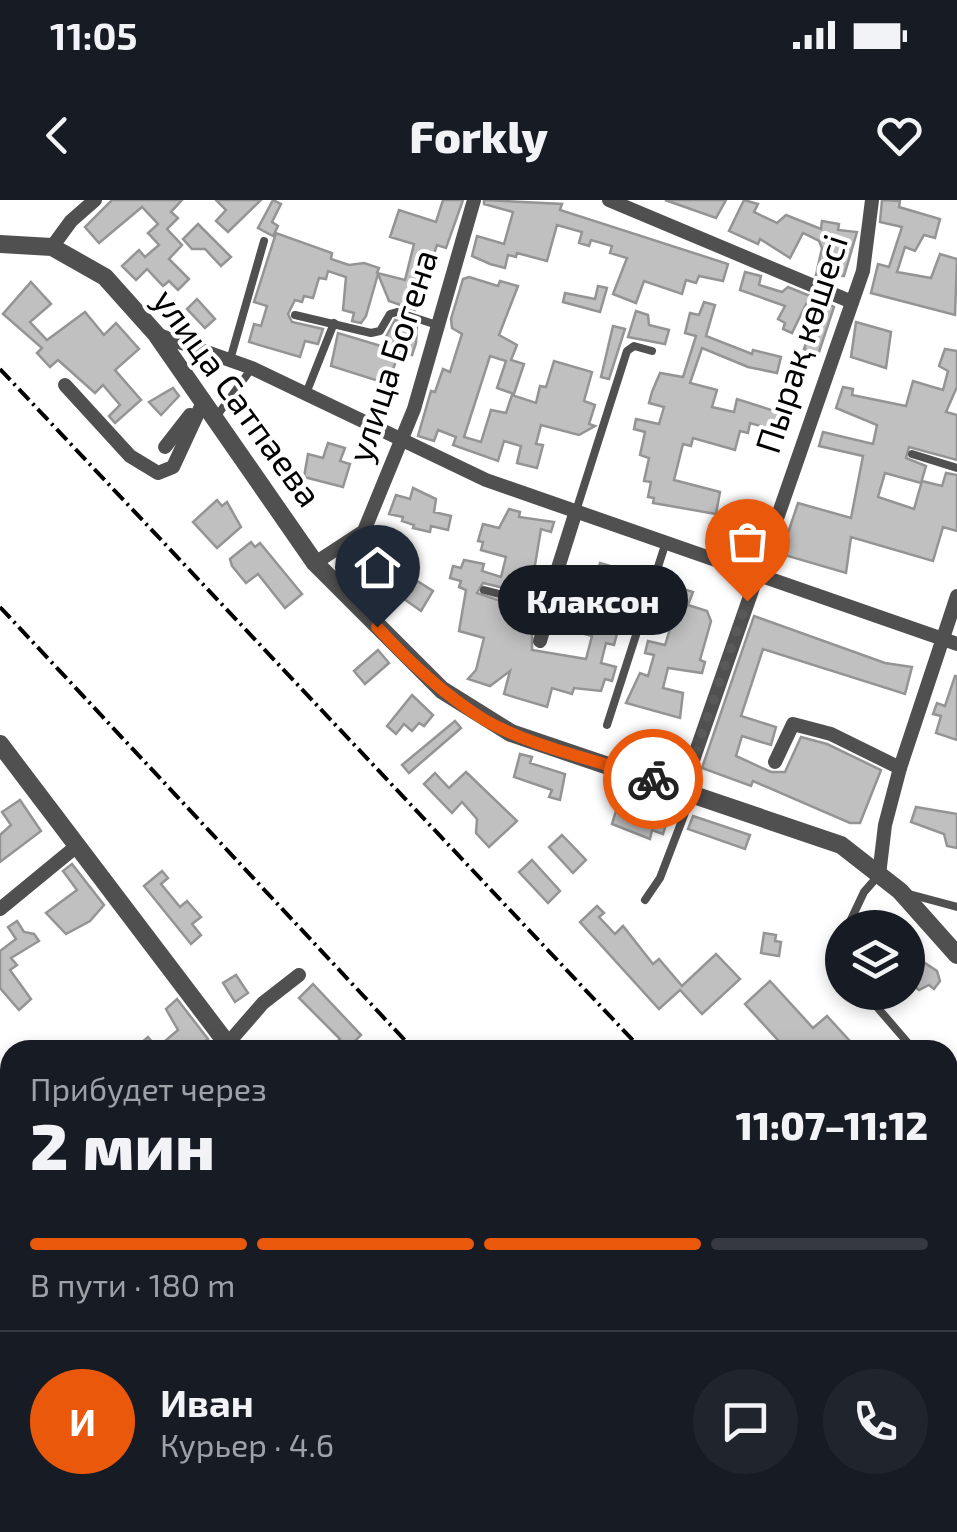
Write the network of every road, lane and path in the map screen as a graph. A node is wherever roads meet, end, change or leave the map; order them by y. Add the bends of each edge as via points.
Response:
1 (96, 200) edge
2 (474, 200) edge
3 (609, 200) edge
4 (872, 200) edge
5 (264, 242) dead end
6 (0, 244) edge
7 (52, 247) junction
8 (852, 302) junction
9 (295, 315) dead end
10 (334, 323) junction
11 (436, 325) junction
12 (156, 334) junction
13 (652, 351) dead end
14 (230, 360) junction
15 (252, 368) junction
16 (65, 385) dead end
17 (305, 396) junction
18 (204, 400) junction
19 (216, 417) junction
20 (400, 442) junction
21 (173, 448) junction
22 (912, 454) dead end
23 (957, 468) edge
24 (145, 469) junction
25 (576, 510) junction
26 (666, 542) junction
27 (314, 563) junction
28 (756, 574) junction
29 (484, 590) dead end
30 (957, 596) edge
31 (548, 607) junction
32 (637, 631) junction
33 (940, 638) junction
34 (540, 642) dead end
35 (957, 644) edge
36 (606, 725) dead end
37 (0, 744) edge
38 (775, 762) dead end
39 (900, 768) junction
40 (688, 790) junction
41 (78, 845) junction
42 (880, 875) junction
43 (900, 892) junction
44 (645, 900) dead end
45 (957, 907) edge
46 (0, 909) edge
47 (856, 910) edge
48 (957, 954) edge
49 (299, 976) dead end
50 (880, 1010) edge
51 (221, 1040) edge
52 (233, 1040) edge
53 (905, 1040) edge

1 - 7 street
2 - 11 street, улица Богена
3 - 8 street
4 - 8 street, Пырақ көшесі via 870,239
5 - 14 lane
6 - 7 street, улица Сатпаева
7 - 12 street, улица Сатпаева via 106,277
8 - 28 street, Пырақ көшесі
9 - 10 lane
10 - 11 lane via 371,333 397,312
10 - 17 lane
11 - 20 street, улица Богена
12 - 14 street
12 - 18 street, улица Сатпаева
13 - 25 lane via 627,351
14 - 15 street
15 - 17 street
15 - 19 lane
16 - 24 street
17 - 20 street
18 - 19 street, улица Сатпаева
18 - 21 street
19 - 27 street, улица Сатпаева
20 - 25 street
20 - 27 street, улица Богена via 364,531
21 - 24 street
21 - 24 street via 168,473
22 - 23 lane
25 - 26 street
25 - 31 street
26 - 28 street
26 - 32 lane
27 - 40 street, улица Сатпаева via 412,665 484,720
28 - 33 street
28 - 40 street, Пырақ көшесі
29 - 31 lane
30 - 33 street
31 - 32 lane
31 - 34 street
32 - 36 lane
33 - 35 street
33 - 39 street
37 - 41 street
38 - 39 street via 794,724
39 - 42 street
40 - 42 street, улица Сатпаева via 841,845
40 - 44 lane via 660,878
41 - 46 street
41 - 51 street
42 - 43 street, улица Сатпаева
42 - 47 lane
43 - 45 lane
43 - 48 street, улица Сатпаева
49 - 52 street via 263,1003
50 - 53 lane

